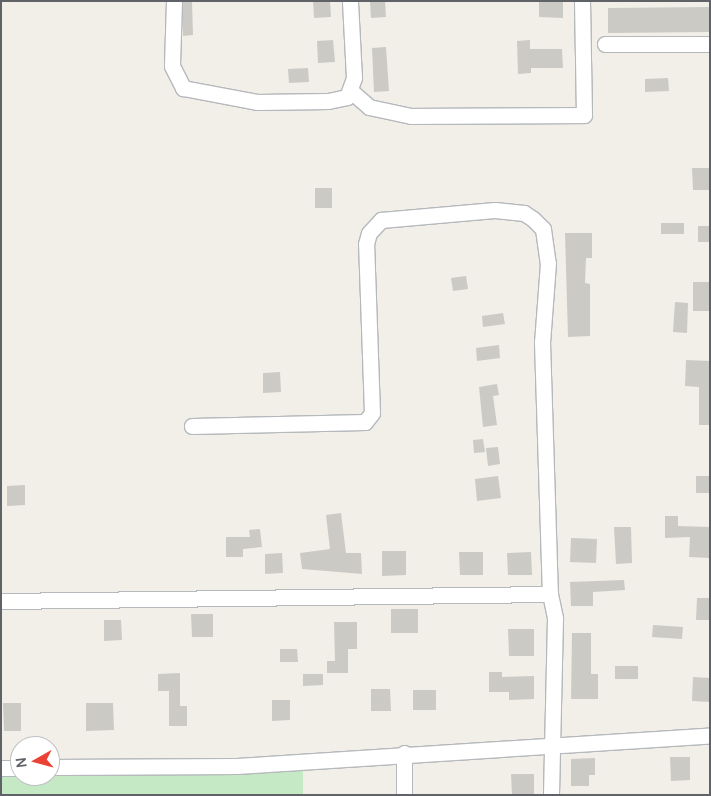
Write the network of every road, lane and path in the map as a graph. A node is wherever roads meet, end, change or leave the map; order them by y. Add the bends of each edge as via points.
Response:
1 (174, 1) edge
2 (350, 1) edge
3 (582, 1) edge
4 (605, 44) dead end
5 (710, 44) edge
6 (352, 92) junction
7 (192, 426) dead end
8 (550, 594) junction
9 (1, 601) edge
10 (710, 734) edge
11 (551, 743) junction
12 (404, 753) junction
13 (60, 767) edge
14 (404, 795) edge
15 (551, 795) edge

1 - 6 street via 172,66 177,80 191,92 257,102 328,101
2 - 6 street
3 - 6 street via 584,114 411,116 369,107
4 - 5 street
7 - 8 street via 365,422 372,413 366,244 369,233 381,220 495,210 524,213 542,229 547,243 542,342
8 - 9 street
8 - 11 street via 555,618
10 - 11 street
11 - 12 street
11 - 15 street
12 - 13 street via 237,766
12 - 14 street

